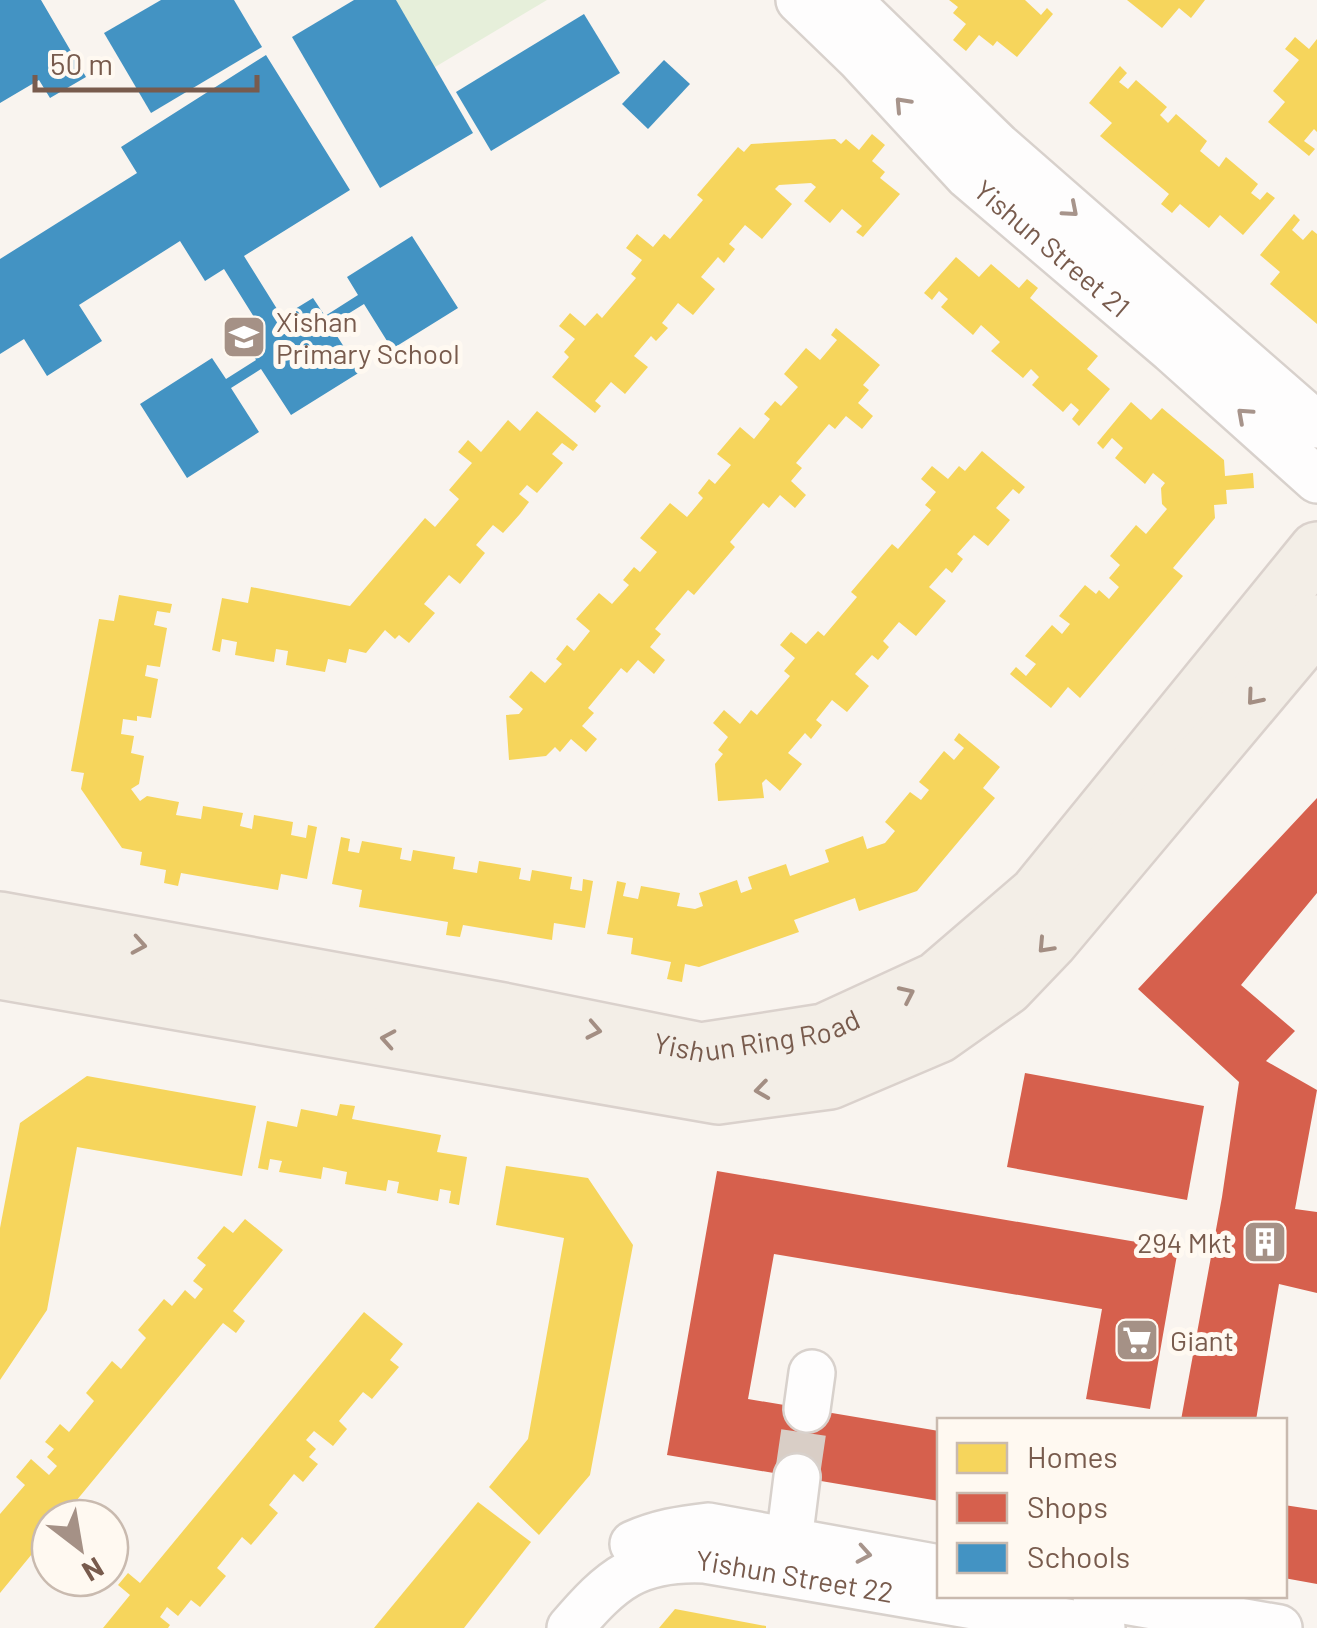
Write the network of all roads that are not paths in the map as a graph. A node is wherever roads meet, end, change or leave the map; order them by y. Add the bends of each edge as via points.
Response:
1 (800, 0) edge
2 (848, 0) edge
3 (983, 161) junction
4 (1317, 424) edge
5 (1317, 480) edge
6 (1317, 550) edge
7 (1317, 623) edge
8 (0, 920) edge
9 (0, 970) edge
10 (797, 1477) tunnel mouth
11 (789, 1541) junction
12 (937, 1567) edge
13 (1107, 1598) edge
14 (538, 1628) edge
15 (570, 1628) edge
16 (1102, 1628) edge
17 (1279, 1628) edge

3 -> 1 street, Yishun Street 21
2 - 3 street, Yishun Street 21
3 -> 4 street, Yishun Street 21
5 -> 3 street, Yishun Street 21 via 1172,350
8 -> 6 main road, Yishun Ring Road via 701,1051 824,1032 937,980 1037,894
7 -> 9 main road, Yishun Ring Road via 1006,987 938,1035 830,1081 718,1096
10 - 11 street
11 -> 12 street, Yishun Street 22
11 - 14 street, Yishun Street 22 via 708,1526 654,1535 598,1564
13 - 17 street
15 - 16 street, Yishun Street 22 via 612,1583 680,1559

